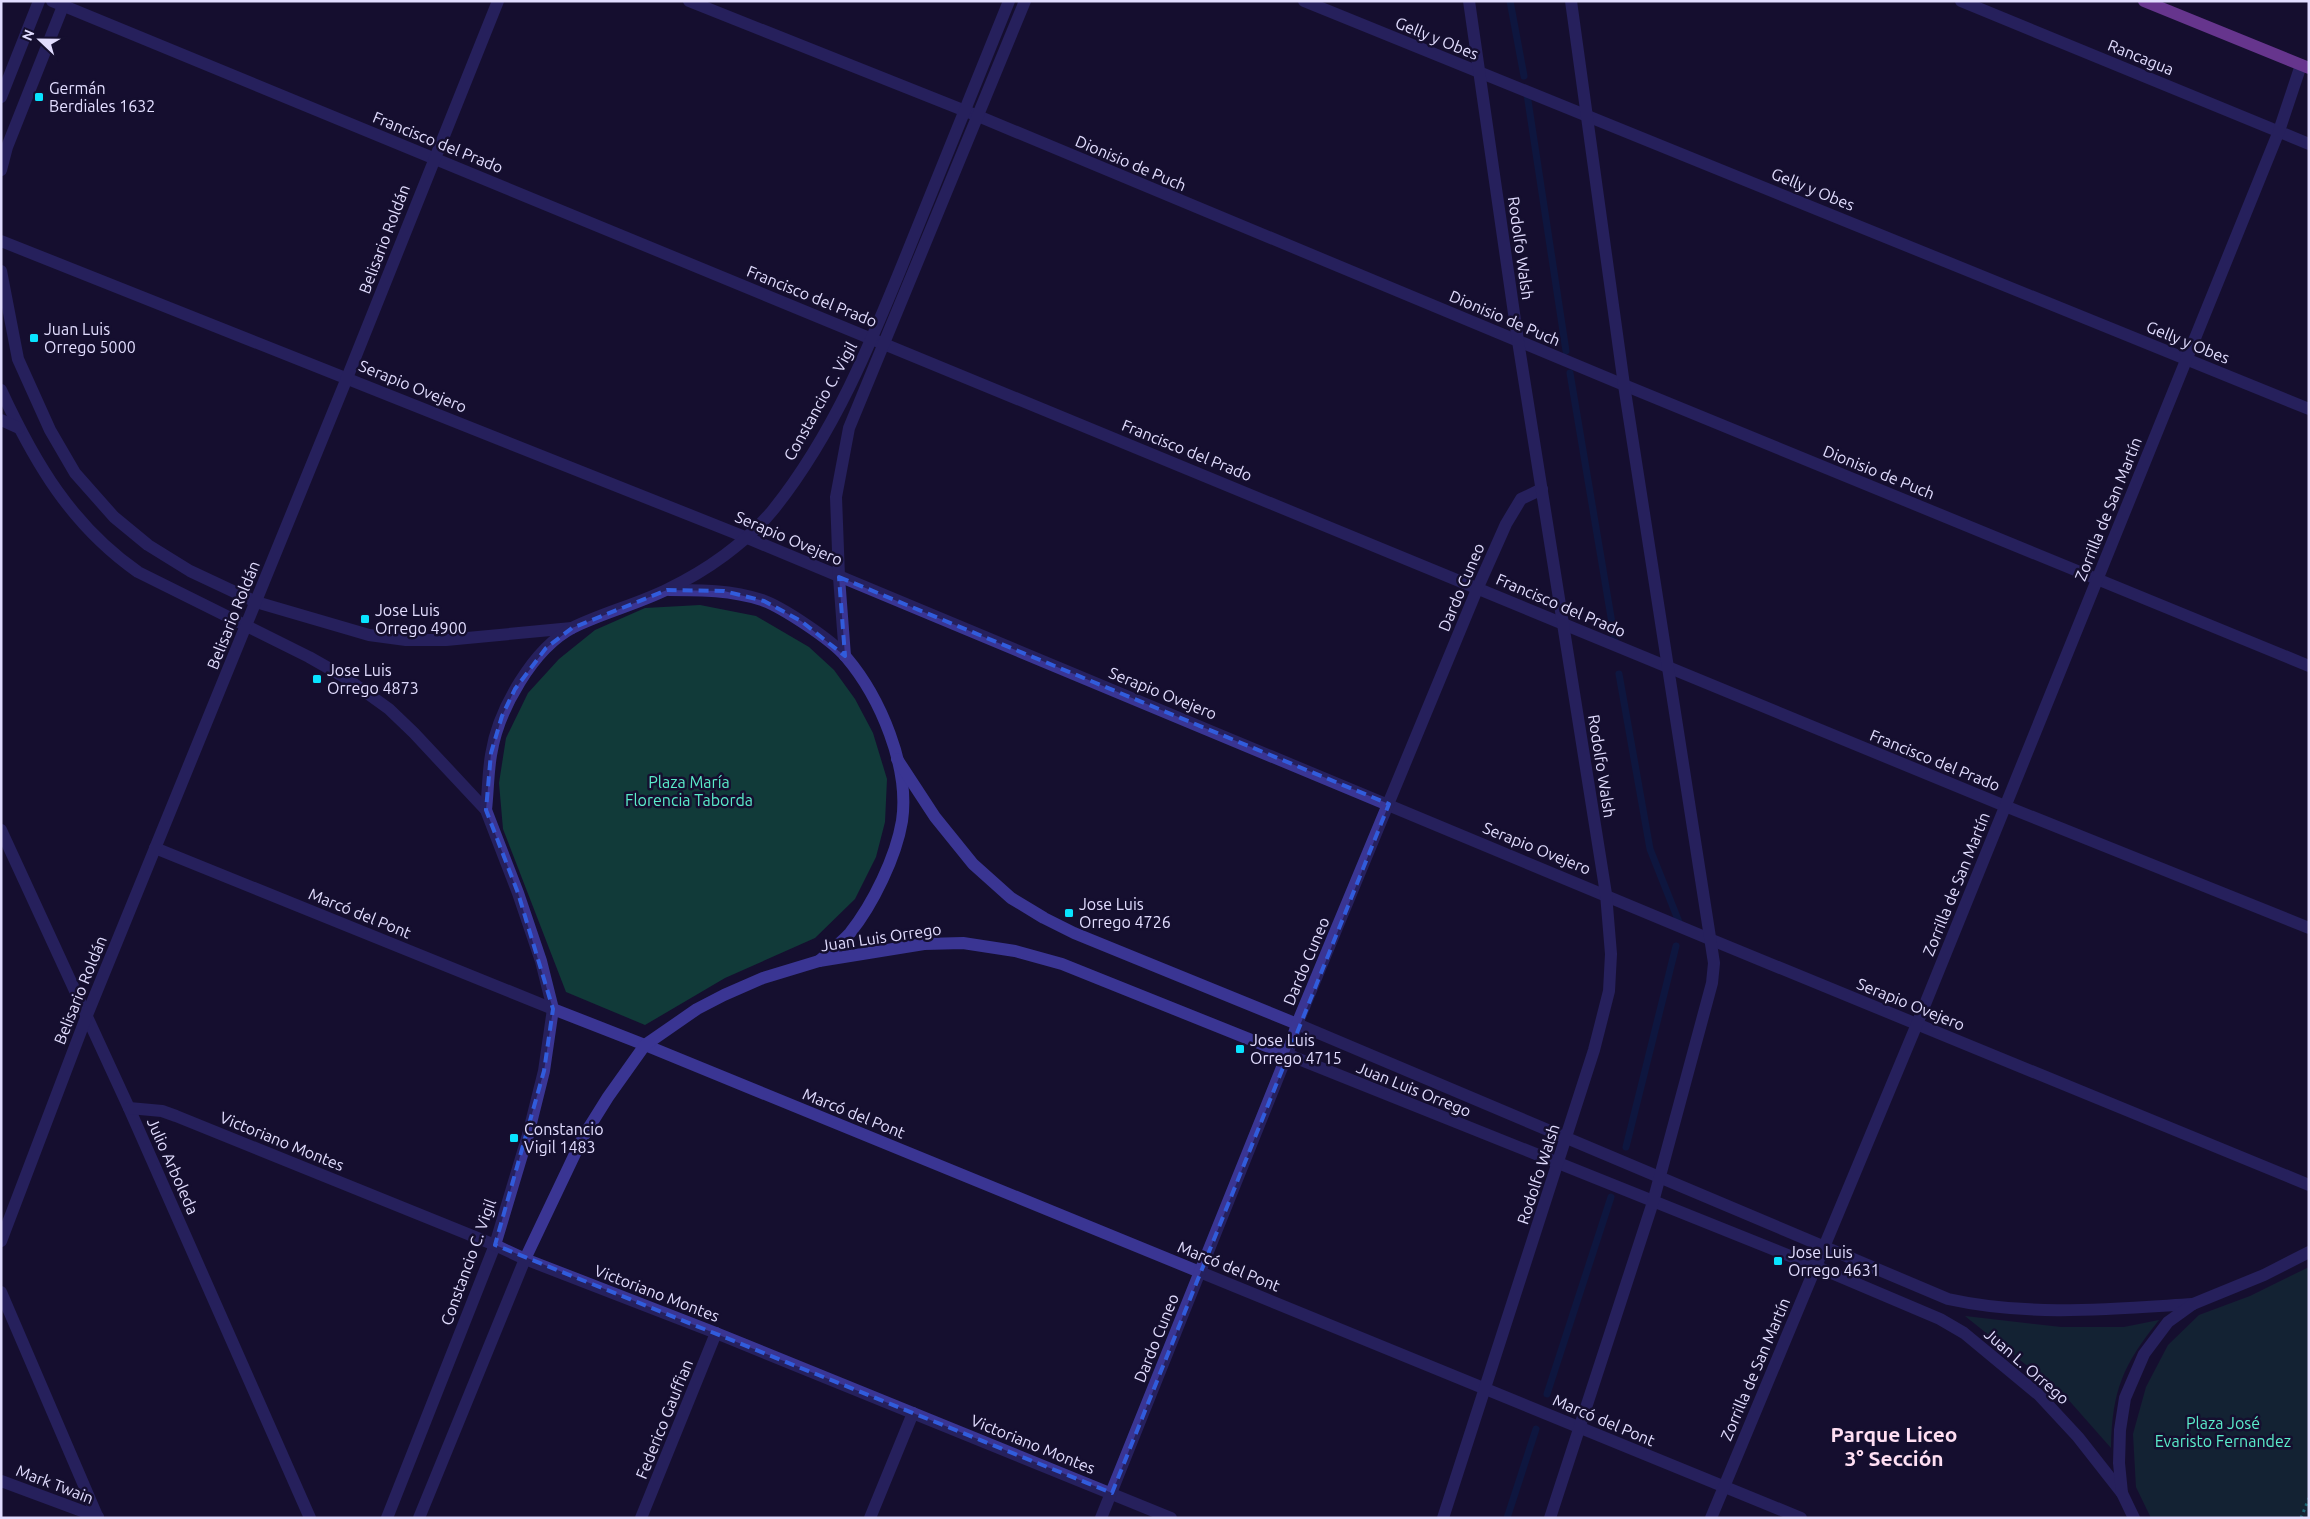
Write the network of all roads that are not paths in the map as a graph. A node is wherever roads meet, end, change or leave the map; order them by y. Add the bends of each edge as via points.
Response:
1 (39, 1) edge
2 (498, 1) edge
3 (688, 1) edge
4 (1009, 1) edge
5 (1025, 1) edge
6 (1304, 1) edge
7 (1469, 1) edge
8 (1572, 1) edge
9 (1961, 1) edge
10 (2144, 1) edge
11 (60, 3) edge
12 (2305, 67) edge
13 (1479, 73) junction
14 (1, 97) edge
15 (964, 112) junction
16 (1586, 115) junction
17 (978, 116) junction
18 (2279, 131) junction
19 (2309, 144) edge
20 (434, 158) junction
21 (1, 170) edge
22 (1, 240) edge
23 (1, 271) edge
24 (1518, 340) junction
25 (878, 341) junction
26 (2187, 359) junction
27 (347, 378) junction
28 (1624, 385) junction
29 (1, 390) edge
30 (2309, 409) edge
31 (1, 420) edge
32 (19, 428) junction
33 (1542, 489) junction
34 (746, 537) junction
35 (839, 577) junction
36 (2097, 579) junction
37 (1478, 587) junction
38 (667, 590) junction
39 (256, 602) junction
40 (1564, 624) junction
41 (246, 626) junction
42 (572, 628) junction
43 (845, 656) junction
44 (1668, 666) junction
45 (2309, 666) edge
46 (897, 760) junction
47 (1389, 804) junction
48 (2005, 806) junction
49 (486, 810) junction
50 (1, 830) edge
51 (156, 848) junction
52 (1606, 894) junction
53 (2309, 928) edge
54 (1712, 940) junction
55 (820, 961) junction
56 (553, 1009) junction
57 (87, 1014) junction
58 (1297, 1024) junction
59 (1917, 1024) junction
60 (645, 1044) junction
61 (1287, 1055) junction
62 (129, 1108) junction
63 (1567, 1137) junction
64 (1558, 1164) junction
65 (1660, 1178) junction
66 (2309, 1185) edge
67 (1653, 1202) junction
68 (1, 1241) edge
69 (495, 1245) junction
70 (1823, 1246) junction
71 (2309, 1252) edge
72 (525, 1259) junction
73 (1815, 1266) junction
74 (1200, 1272) junction
75 (1, 1292) edge
76 (1948, 1299) joint
77 (2193, 1304) junction
78 (1940, 1319) joint
79 (716, 1333) junction
80 (1484, 1387) junction
81 (913, 1413) junction
82 (1580, 1427) junction
83 (1, 1481) edge
84 (1724, 1487) junction
85 (1112, 1493) junction
86 (2122, 1494) junction
87 (98, 1517) edge
88 (310, 1518) edge
89 (387, 1518) edge
90 (419, 1518) edge
91 (642, 1518) edge
92 (870, 1518) edge
93 (1101, 1518) edge
94 (1171, 1518) edge
95 (1443, 1518) edge
96 (1550, 1518) edge
97 (1711, 1518) edge
98 (1801, 1518) edge
99 (2134, 1518) edge

1 - 14 street
2 - 20 street, Belisario Roldán
3 - 15 street, Dionisio de Puch
4 - 15 street, Constancio C. Vigil
5 - 17 street, Constancio C. Vigil
6 - 13 street, Gelly y Obes
7 - 13 street, Rodolfo Walsh
8 - 16 street
9 - 18 street, Rancagua
10 - 12 main road
11 - 20 street, Francisco del Prado
11 - 21 street
12 - 18 street, Zorrilla de San Martín
13 - 16 street, Gelly y Obes
13 - 24 street, Rodolfo Walsh
15 - 17 street, Dionisio de Puch
15 - 25 street, Constancio C. Vigil
16 - 26 street, Gelly y Obes
16 - 28 street
17 - 24 street, Dionisio de Puch
17 - 25 street, Constancio C. Vigil
18 - 19 street, Rancagua
18 - 26 street, Zorrilla de San Martín
20 - 25 street, Francisco del Prado
20 - 27 street, Belisario Roldán
22 - 27 street, Serapio Ovejero
23 - 39 street via 18,359 50,430 75,473 114,517 148,545 190,571
24 - 28 street, Dionisio de Puch
24 - 33 street, Rodolfo Walsh
25 - 34 street, Constancio C. Vigil via 809,459 772,512
25 - 35 street, Constancio C. Vigil via 849,428 836,497
25 - 37 street, Francisco del Prado
26 - 30 street, Gelly y Obes
26 - 36 street, Zorrilla de San Martín
27 - 34 street, Serapio Ovejero
27 - 39 street, Belisario Roldán
28 - 36 street, Dionisio de Puch
28 - 44 street
29 - 32 street
31 - 32 street
32 - 41 street via 44,474 69,509 118,558 138,572
33 - 37 street, Dardo Cuneo via 1521,499 1506,524
33 - 40 street, Rodolfo Walsh
34 - 35 street, Serapio Ovejero
34 - 38 street, Constancio C. Vigil via 714,563
35 - 43 street, Constancio C. Vigil
35 - 47 street, Serapio Ovejero
36 - 45 street, Dionisio de Puch
36 - 48 street, Zorrilla de San Martín
37 - 40 street, Francisco del Prado
37 - 47 street, Dardo Cuneo
38 - 42 street, Constancio C. Vigil
38 - 43 street via 724,591 764,601 801,621
39 - 41 street, Belisario Roldán
39 - 42 street via 369,636 406,640 446,640
40 - 44 street, Francisco del Prado
40 - 52 street, Rodolfo Walsh
41 - 49 street via 346,678 389,709
41 - 51 street, Belisario Roldán
42 - 49 street, Constancio C. Vigil via 546,648 531,666 502,716 491,753
43 - 46 street via 883,715
44 - 48 street, Francisco del Prado
44 - 54 street
46 - 55 street via 902,821 889,863 871,904 849,934
46 - 58 street, Juan Luis Orrego via 935,817 973,864 1011,898 1074,933
47 - 52 street, Serapio Ovejero
47 - 58 street, Dardo Cuneo
48 - 53 street, Francisco del Prado
48 - 59 street, Zorrilla de San Martín
49 - 56 street via 518,892
50 - 57 street, Julio Arboleda
51 - 56 street, Marcó del Pont
51 - 57 street, Belisario Roldán
52 - 54 street, Serapio Ovejero
52 - 63 street, Rodolfo Walsh via 1611,954 1609,991
54 - 59 street, Serapio Ovejero
54 - 65 street via 1712,983
55 - 60 street, Juan Luis Orrego via 763,978 724,995
55 - 61 street, Juan Luis Orrego via 924,944 963,943 1015,951 1062,964
56 - 60 street
56 - 69 street, Constancio C. Vigil via 544,1071
57 - 62 street, Julio Arboleda
57 - 68 street, Belisario Roldán
58 - 61 street, Dardo Cuneo
58 - 63 street, Juan Luis Orrego
59 - 66 street, Serapio Ovejero
59 - 70 street, Zorrilla de San Martín
60 - 72 street via 583,1138
60 - 74 street, Marcó del Pont
61 - 64 street, Juan Luis Orrego
61 - 74 street, Dardo Cuneo
62 - 69 street, Victoriano Montes via 162,1111 176,1116
62 - 88 street, Julio Arboleda
63 - 64 street, Rodolfo Walsh
63 - 65 street, Juan Luis Orrego
64 - 67 street, Juan Luis Orrego
64 - 80 street, Rodolfo Walsh
65 - 67 street
65 - 70 street, Juan Luis Orrego
67 - 73 street, Juan Luis Orrego
67 - 82 street
69 - 72 street, Victoriano Montes
69 - 89 street, Constancio C. Vigil
70 - 73 street, Zorrilla de San Martín
70 - 76 street, Juan Luis Orrego
71 - 77 street via 2264,1275
72 - 79 street, Victoriano Montes
72 - 90 street
73 - 78 street, Juan Luis Orrego
73 - 84 street, Zorrilla de San Martín
74 - 80 street, Marcó del Pont
74 - 85 street, Dardo Cuneo
75 - 87 street
76 - 77 street, Juan L. Orrego via 1981,1306 2073,1311
77 - 86 street via 2168,1322 2144,1354 2125,1398 2120,1430
78 - 86 street, Juan L. Orrego via 1970,1338 2039,1395 2078,1437
79 - 81 street, Victoriano Montes
79 - 91 street, Federico Gauffian
80 - 82 street, Marcó del Pont
80 - 95 street, Rodolfo Walsh
81 - 85 street, Victoriano Montes
81 - 92 street
82 - 84 street, Marcó del Pont
82 - 96 street
83 - 87 street, Mark Twain
84 - 97 street, Zorrilla de San Martín
84 - 98 street, Marcó del Pont
85 - 93 street, Dardo Cuneo
85 - 94 street, Victoriano Montes
86 - 99 street

